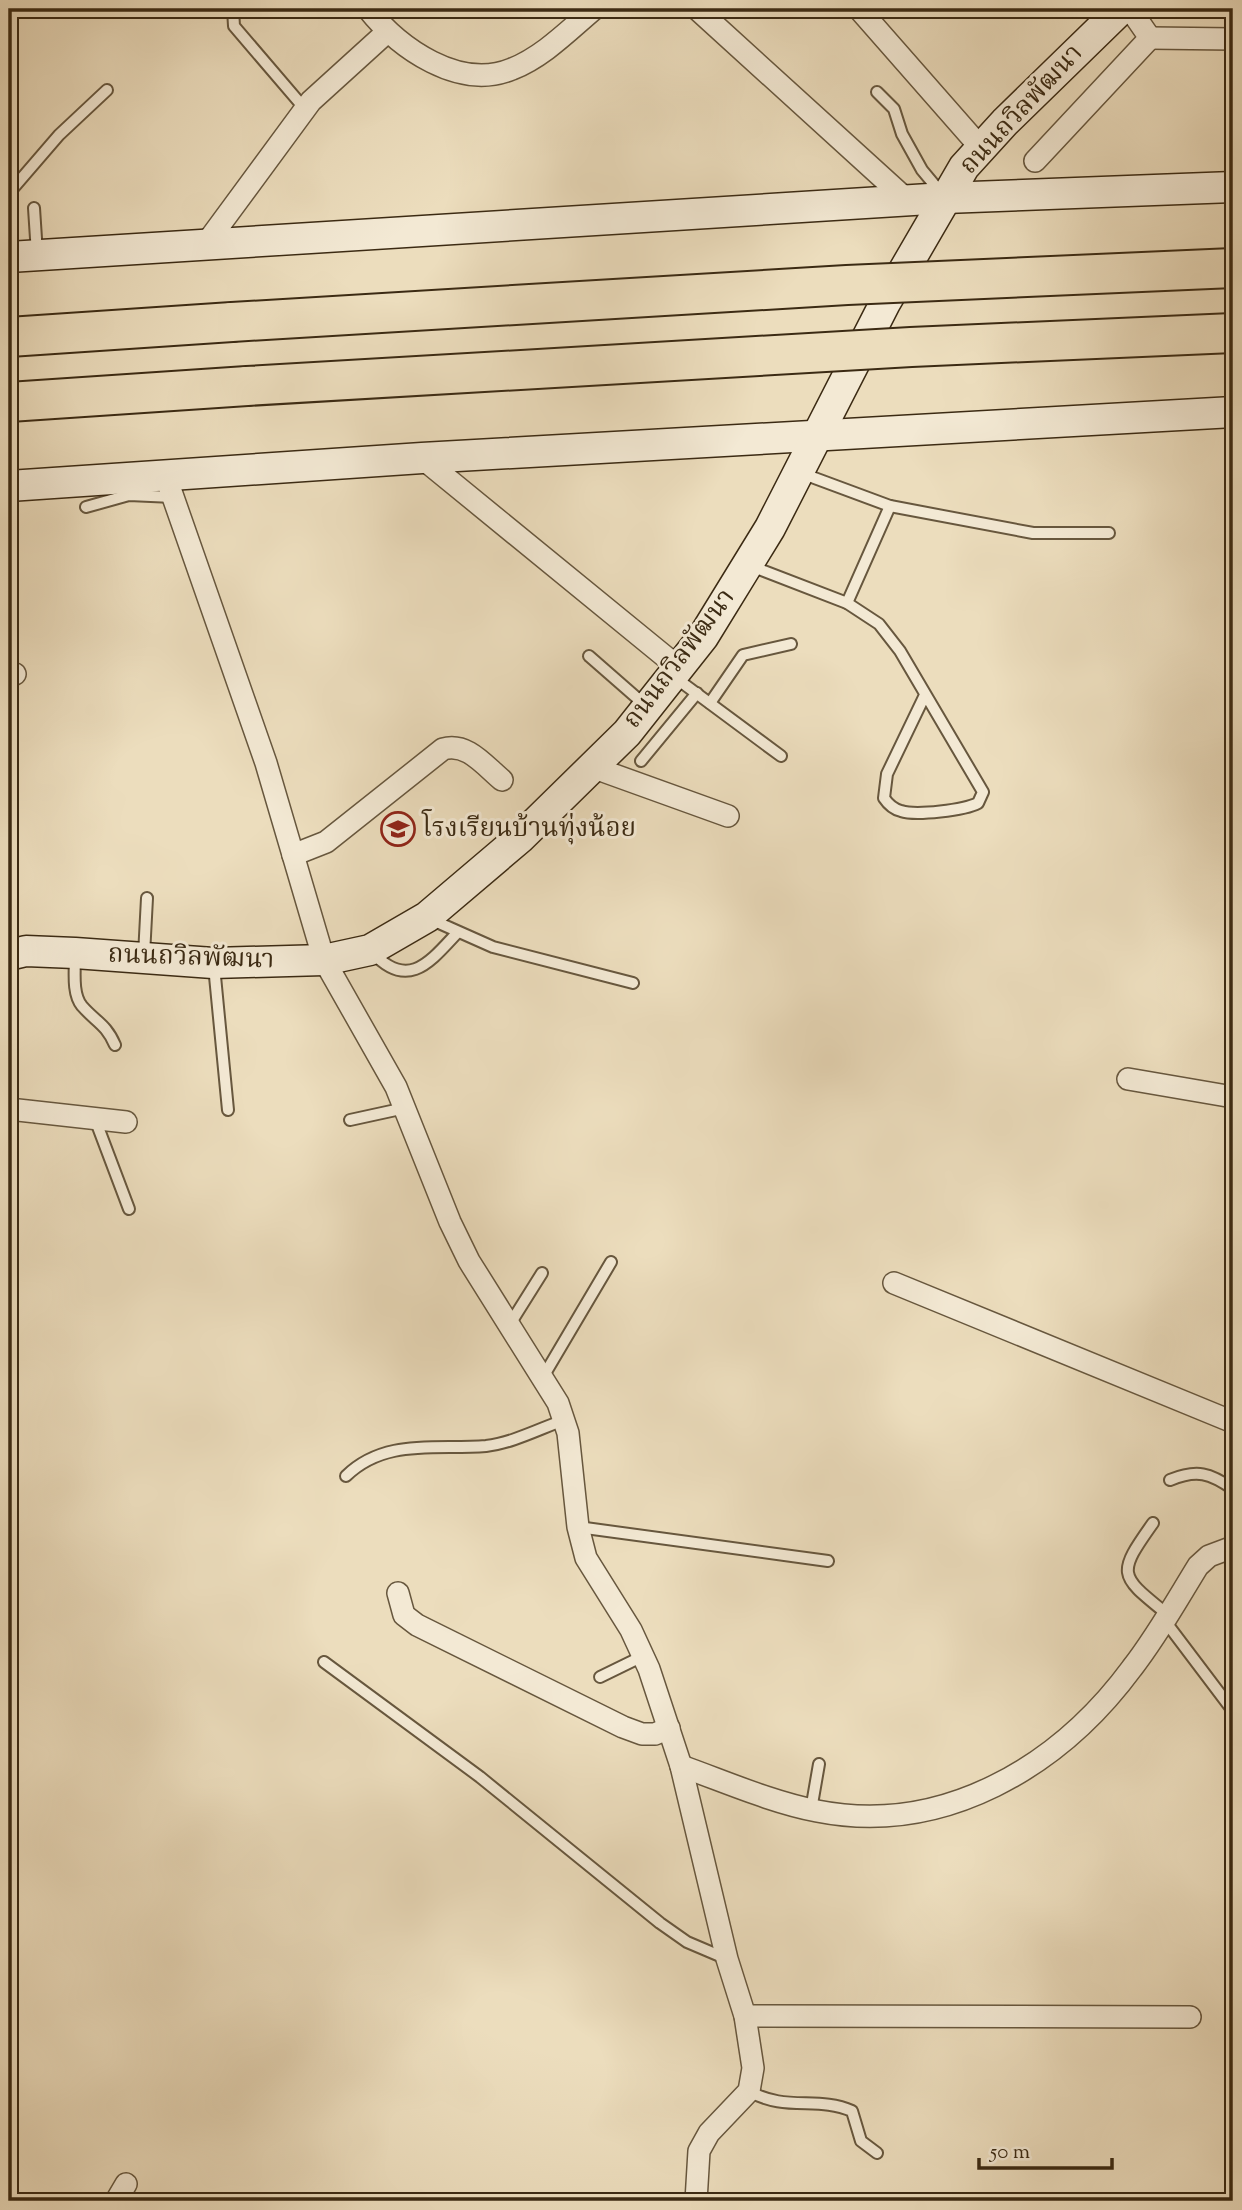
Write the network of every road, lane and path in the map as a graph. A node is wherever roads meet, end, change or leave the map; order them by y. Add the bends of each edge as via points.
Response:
1 (233, 9) edge
2 (368, 9) edge
3 (594, 9) edge
4 (698, 9) edge
5 (859, 9) edge
6 (1114, 12) edge
7 (387, 32) junction
8 (1150, 38) junction
9 (1233, 39) edge
10 (107, 90) dead end
11 (877, 92) dead end
12 (304, 109) junction
13 (981, 148) junction
14 (1035, 161) dead end
15 (1233, 187) edge
16 (9, 193) edge
17 (945, 198) junction
18 (907, 200) junction
19 (34, 208) dead end
20 (205, 245) junction
21 (23, 256) edge
22 (1233, 268) edge
23 (1233, 333) edge
24 (9, 337) edge
25 (9, 401) edge
26 (1233, 412) edge
27 (817, 436) junction
28 (422, 458) junction
29 (799, 472) junction
30 (9, 486) edge
31 (170, 487) junction
32 (890, 506) junction
33 (86, 507) dead end
34 (1109, 533) dead end
35 (748, 565) junction
36 (847, 603) junction
37 (791, 644) dead end
38 (589, 656) dead end
39 (676, 672) junction
40 (698, 693) junction
41 (925, 695) junction
42 (710, 703) junction
43 (647, 708) junction
44 (781, 756) dead end
45 (640, 761) dead end
46 (592, 767) junction
47 (502, 780) dead end
48 (727, 816) dead end
49 (293, 855) junction
50 (147, 898) dead end
51 (427, 917) junction
52 (457, 933) junction
53 (370, 950) junction
54 (75, 953) junction
55 (9, 955) edge
56 (144, 958) junction
57 (324, 960) junction
58 (213, 963) junction
59 (633, 983) dead end
60 (115, 1045) dead end
61 (1128, 1079) dead end
62 (1233, 1097) edge
63 (406, 1108) junction
64 (9, 1109) edge
65 (228, 1110) dead end
66 (95, 1119) junction
67 (350, 1120) dead end
68 (126, 1122) dead end
69 (129, 1209) dead end
70 (611, 1262) dead end
71 (542, 1273) dead end
72 (894, 1283) dead end
73 (510, 1324) junction
74 (543, 1377) junction
75 (564, 1420) junction
76 (1233, 1422) edge
77 (346, 1476) dead end
78 (1170, 1480) dead end
79 (1233, 1489) edge
80 (1153, 1523) dead end
81 (578, 1527) junction
82 (1233, 1547) edge
83 (828, 1561) dead end
84 (398, 1593) dead end
85 (1166, 1618) junction
86 (643, 1656) junction
87 (324, 1662) dead end
88 (600, 1677) dead end
89 (1233, 1711) edge
90 (669, 1728) junction
91 (819, 1764) dead end
92 (681, 1766) junction
93 (811, 1810) junction
94 (727, 1959) junction
95 (745, 2016) junction
96 (1190, 2017) dead end
97 (749, 2091) junction
98 (877, 2153) dead end
99 (696, 2201) edge

1 - 12 lane via 234,26
2 - 7 street
3 - 7 street via 529,61 491,74 461,73 435,63
4 - 18 street
5 - 13 street
6 - 8 street
6 - 13 main road, ถนนถวิลพัฒนา
7 - 12 street
8 - 9 street
8 - 14 street
10 - 16 lane via 59,135
11 - 17 lane via 894,109 922,170
12 - 20 street
13 - 17 main road, ถนนถวิลพัฒนา
15 - 17 main road
17 - 18 main road
17 - 27 main road, ถนนถวิลพัฒนา
18 - 20 main road
19 - 21 lane
20 - 21 main road
22 - 24 highway, bridge via 847,285
23 - 25 highway, bridge via 923,346
26 - 27 main road
27 - 28 main road
27 - 29 main road, ถนนถวิลพัฒนา
28 - 31 main road
28 - 39 street
29 - 32 lane
29 - 35 main road, ถนนถวิลพัฒนา
30 - 31 main road
31 - 33 lane
31 - 49 street via 262,750
32 - 34 lane via 1034,533
32 - 36 lane
35 - 36 lane
35 - 39 main road, ถนนถวิลพัฒนา
36 - 41 lane via 879,624
37 - 42 lane via 743,655
38 - 43 lane
39 - 40 lane
39 - 43 main road, ถนนถวิลพัฒนา
40 - 42 lane
40 - 45 lane
41 - 41 lane via 983,792 978,803 968,808 902,812 884,798 887,774
42 - 44 lane
43 - 46 main road, ถนนถวิลพัฒนา
46 - 48 street
46 - 51 main road, ถนนถวิลพัฒนา via 520,838
47 - 49 street via 465,748 443,748 326,842
49 - 57 street
50 - 56 lane
51 - 52 lane
51 - 53 main road, ถนนถวิลพัฒนา
52 - 53 lane via 427,965 413,971 394,970
52 - 59 lane via 493,947
53 - 57 main road, ถนนถวิลพัฒนา
54 - 55 main road, ถนนถวิลพัฒนา
54 - 56 main road, ถนนถวิลพัฒนา
54 - 60 lane via 75,984 81,1005 108,1029
56 - 58 main road, ถนนถวิลพัฒนา
57 - 58 main road, ถนนถวิลพัฒนา
57 - 63 street
58 - 65 lane
61 - 62 street
63 - 67 lane
63 - 73 street via 450,1222
64 - 66 street
66 - 68 street
66 - 69 lane
70 - 74 lane
71 - 73 lane
72 - 76 street
73 - 74 street
74 - 75 street
75 - 77 lane via 489,1446 405,1448 370,1456
75 - 81 street
78 - 79 lane via 1199,1472
80 - 85 lane via 1126,1568 1137,1590
81 - 83 lane
81 - 86 street via 594,1576
82 - 85 street via 1209,1556 1198,1566
84 - 90 street via 404,1615 417,1625 582,1708 642,1734
85 - 89 lane
85 - 93 street via 1131,1671 1108,1696 1046,1757 1015,1777 975,1797 929,1810 851,1816
86 - 88 lane
86 - 90 street
87 - 94 lane via 481,1777 660,1923 687,1942
90 - 92 street
91 - 93 lane
92 - 93 street
92 - 94 street
94 - 95 street
95 - 96 street
95 - 97 street via 752,2058
97 - 98 lane via 779,2103 839,2105 852,2111 861,2141
97 - 99 street via 709,2133 699,2151

